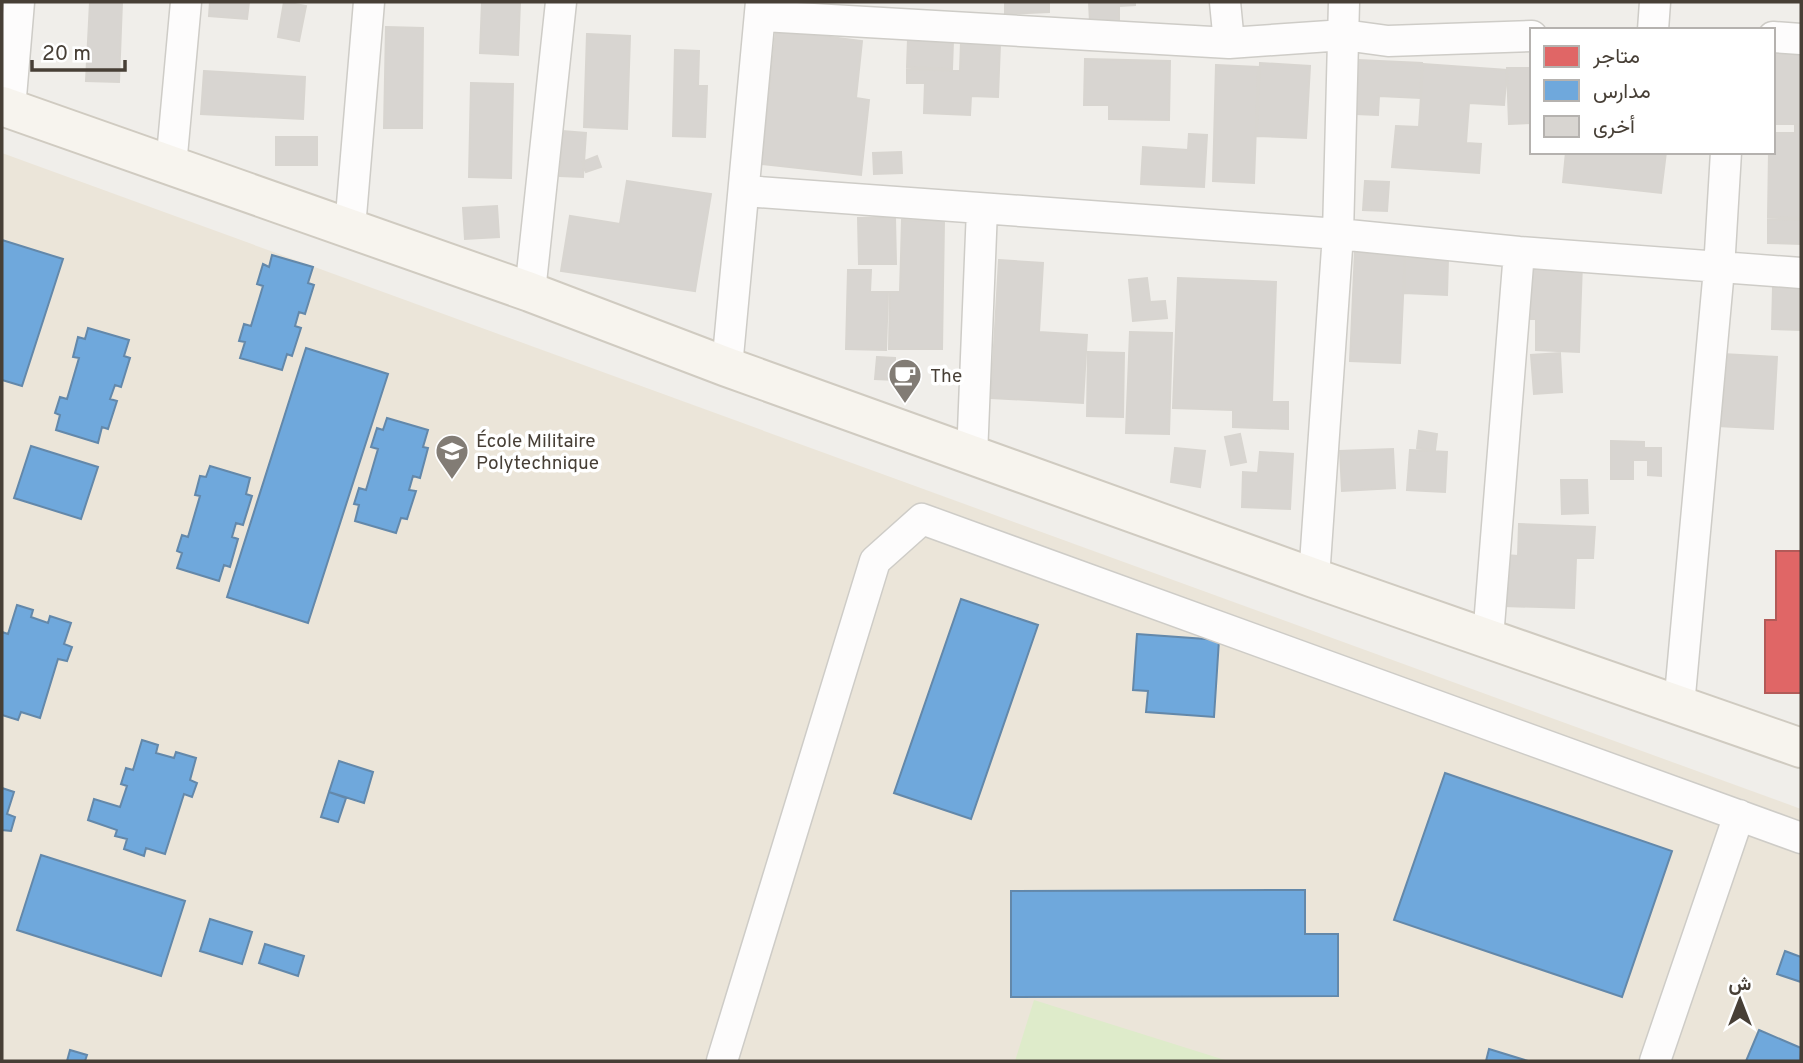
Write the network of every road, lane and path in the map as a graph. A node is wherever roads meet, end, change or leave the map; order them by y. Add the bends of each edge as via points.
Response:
1 (19, 2) edge
2 (186, 2) edge
3 (369, 2) edge
4 (561, 2) edge
5 (1224, 2) edge
6 (1345, 2) edge
7 (1655, 2) edge
8 (761, 9) edge
9 (1653, 28) edge
10 (1344, 35) junction
11 (1530, 36) edge
12 (1775, 37) edge
13 (1801, 39) edge
14 (1229, 43) junction
15 (6, 107) edge
16 (1726, 154) edge
17 (171, 166) junction
18 (745, 191) junction
19 (982, 209) junction
20 (350, 228) junction
21 (1338, 234) junction
22 (1519, 252) junction
23 (1719, 269) junction
24 (1801, 273) edge
25 (530, 292) junction
26 (727, 368) junction
27 (972, 456) junction
28 (1314, 578) junction
29 (1488, 638) junction
30 (1679, 706) junction
31 (1801, 748) edge
32 (1739, 815) junction
33 (1801, 838) edge
34 (722, 1061) edge
35 (1655, 1061) edge

1 - 15 street
2 - 17 street
3 - 20 street
4 - 25 street
5 - 14 street
6 - 10 street
7 - 9 street
8 - 14 street
8 - 18 street
10 - 11 street via 1388,41
10 - 14 street
10 - 21 street
12 - 13 street
15 - 17 main road
16 - 23 street
17 - 20 main road
18 - 19 street
18 - 26 street
19 - 21 street
19 - 27 street
20 - 25 main road
21 - 22 street
21 - 28 street
22 - 23 street
22 - 29 street
23 - 24 street
23 - 30 street
25 - 26 main road
26 - 27 main road
27 - 28 main road
28 - 29 main road
29 - 30 main road
30 - 31 main road
32 - 33 street
32 - 34 street via 922,519 875,561
32 - 35 street

